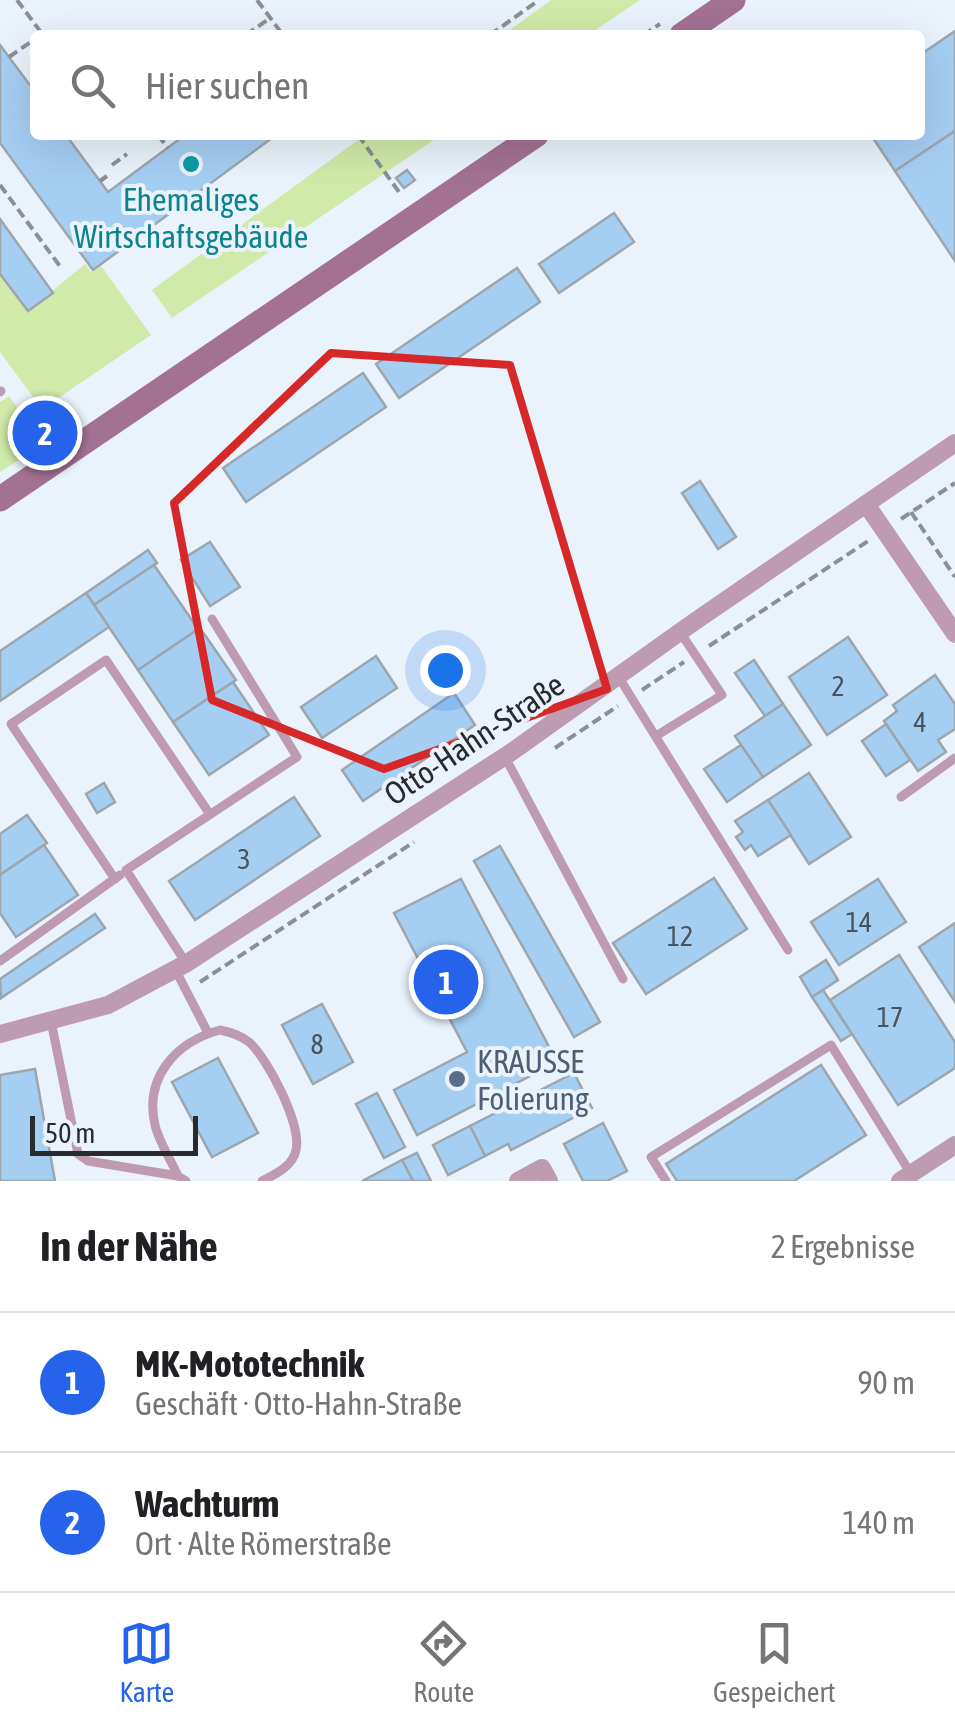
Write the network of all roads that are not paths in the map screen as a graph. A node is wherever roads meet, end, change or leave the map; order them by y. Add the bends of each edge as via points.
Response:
1 (733, 0) edge
2 (689, 30) edge
3 (529, 140) edge
4 (955, 444) edge
5 (0, 499) edge
6 (866, 504) junction
7 (212, 620) dead end
8 (680, 632) junction
9 (955, 634) edge
10 (618, 676) junction
11 (11, 724) junction
12 (0, 727) edge
13 (656, 736) junction
14 (505, 756) junction
15 (955, 758) edge
16 (901, 798) dead end
17 (209, 814) junction
18 (126, 870) junction
19 (115, 879) junction
20 (788, 950) dead end
21 (0, 961) edge
22 (181, 966) junction
23 (623, 979) dead end
24 (51, 1021) junction
25 (0, 1034) edge
26 (208, 1034) junction
27 (955, 1145) edge
28 (182, 1178) edge
29 (906, 1178) edge
30 (262, 1181) edge
31 (518, 1181) edge
32 (549, 1181) edge
33 (666, 1181) edge

1 - 2 main road
3 - 5 main road
4 - 6 street, Otto-Hahn-Straße
6 - 8 street, Otto-Hahn-Straße
6 - 9 street
7 - 17 lane via 298,758
8 - 10 street, Otto-Hahn-Straße
8 - 13 lane via 722,696
10 - 13 lane
10 - 14 street, Otto-Hahn-Straße
11 - 12 lane
11 - 17 lane via 106,660
11 - 19 lane
13 - 20 lane
14 - 22 street, Otto-Hahn-Straße
14 - 23 lane
15 - 16 lane
17 - 18 lane
18 - 19 lane
18 - 22 lane
19 - 21 lane
22 - 24 street, Otto-Hahn-Straße via 108,1005
22 - 26 lane
24 - 25 street, Otto-Hahn-Straße
24 - 28 lane via 78,1154
26 - 28 lane via 167,1062 153,1092 156,1129
26 - 30 lane via 220,1030 248,1042 283,1094 296,1153
27 - 29 street
29 - 33 lane via 831,1045 651,1157
31 - 32 street via 542,1168

